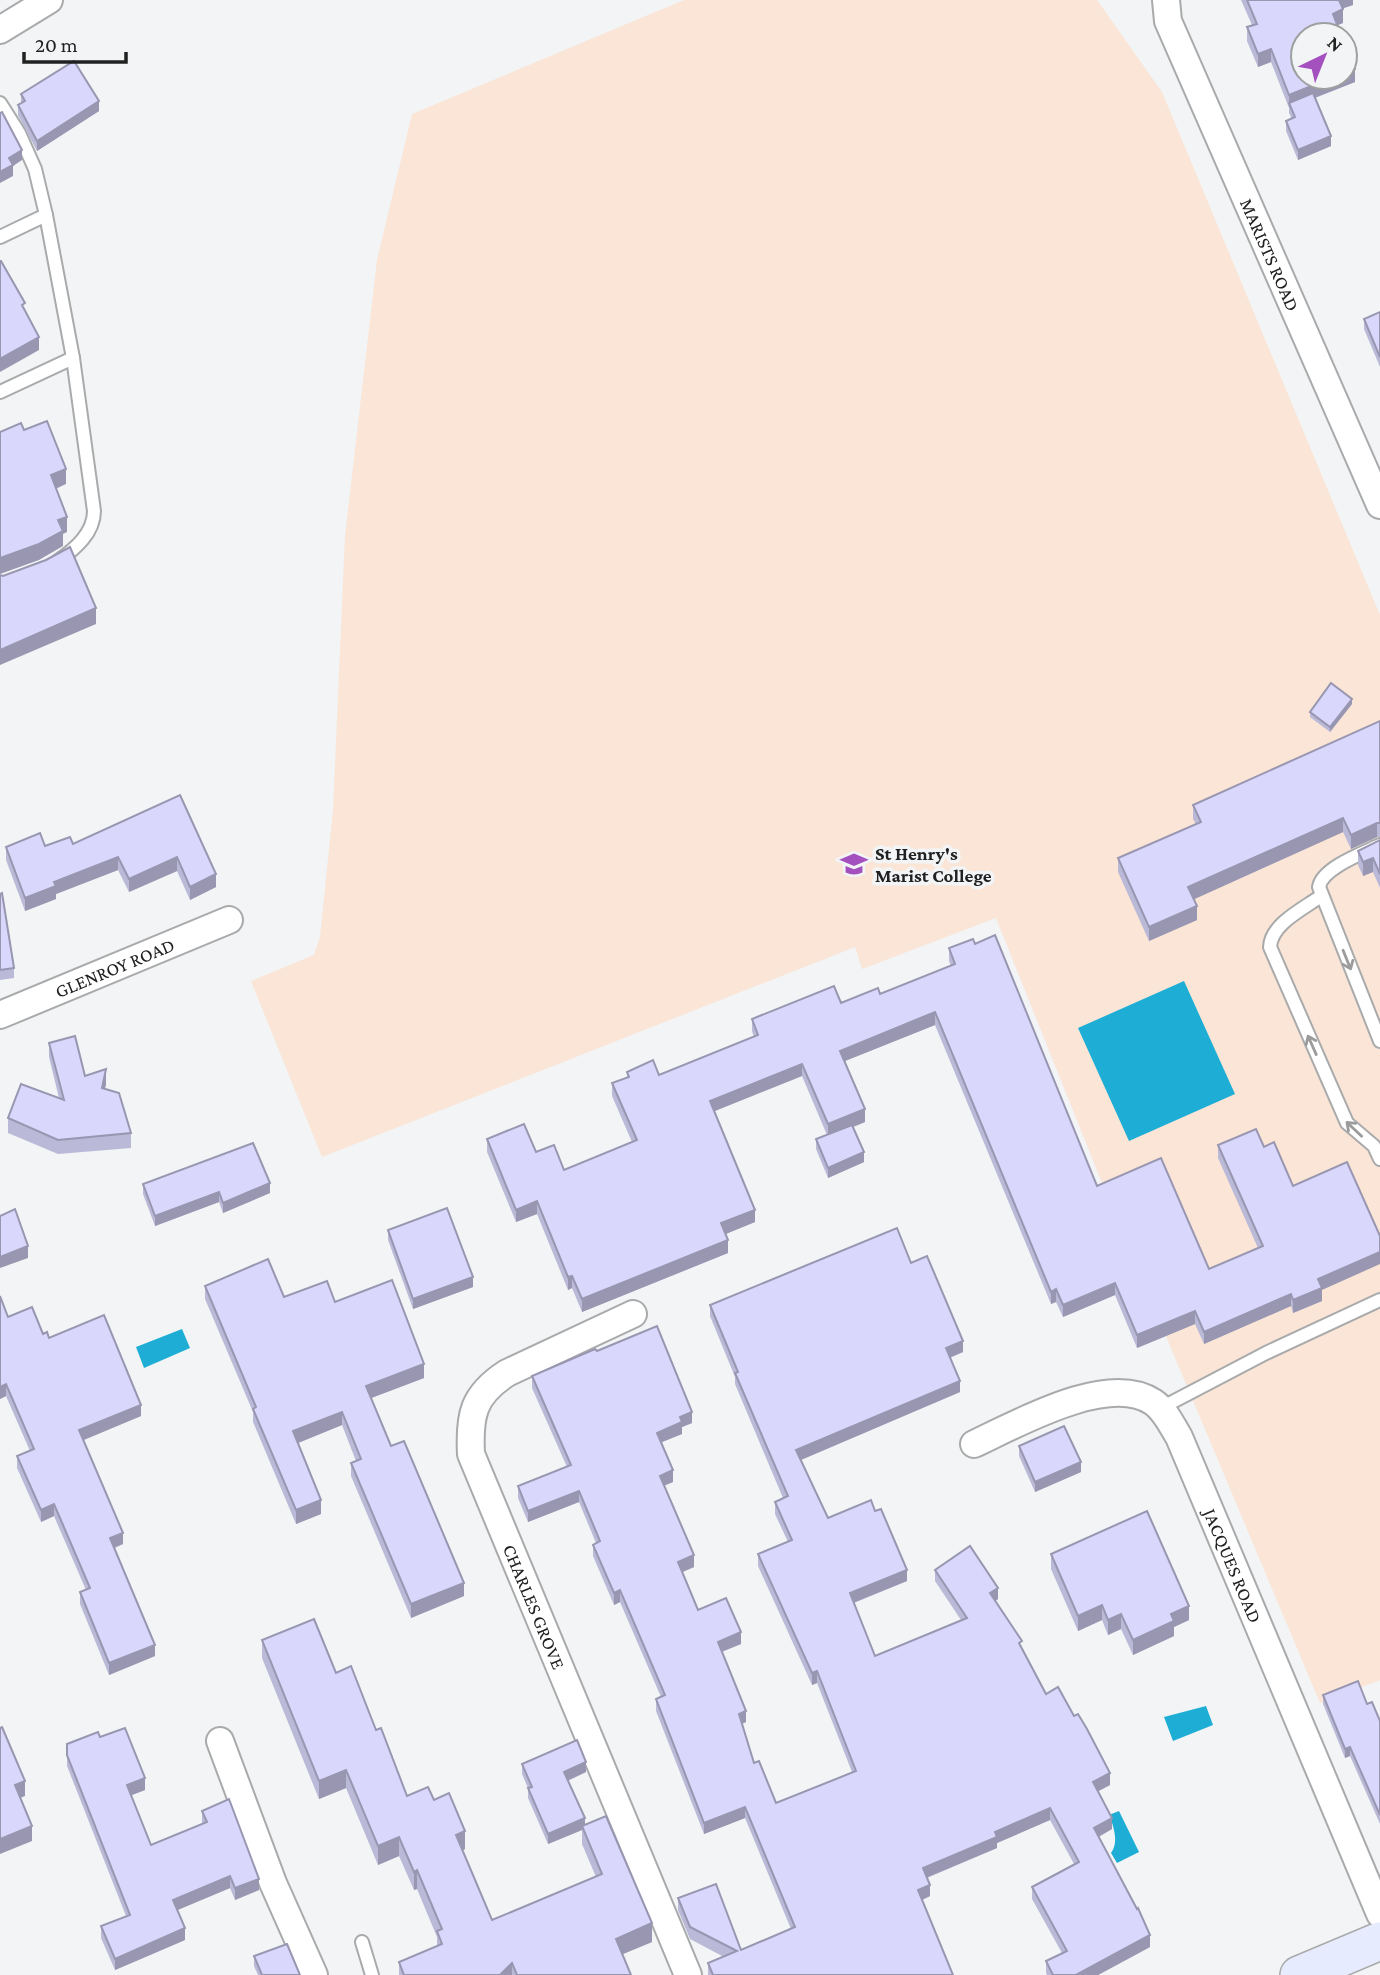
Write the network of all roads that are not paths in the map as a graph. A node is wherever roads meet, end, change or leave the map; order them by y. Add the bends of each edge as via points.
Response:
1 (49, 0) edge
2 (1166, 2) edge
3 (0, 30) edge
4 (0, 103) edge
5 (46, 215) junction
6 (0, 237) edge
7 (73, 358) junction
8 (0, 392) edge
9 (1380, 505) edge
10 (45, 567) edge
11 (1380, 845) edge
12 (1321, 896) junction
13 (229, 920) dead end
14 (0, 1015) edge
15 (1380, 1041) edge
16 (1377, 1142) edge
17 (1380, 1159) edge
18 (1380, 1300) edge
19 (633, 1314) dead end
20 (1161, 1408) junction
21 (974, 1444) dead end
22 (220, 1741) dead end
23 (1380, 1914) edge
24 (1380, 1941) edge
25 (362, 1942) dead end
26 (314, 1975) edge
27 (372, 1975) edge
28 (688, 1975) edge
29 (1299, 1975) edge

1 - 3 street
2 - 9 street, MARISTS ROAD via 1168,21
4 - 5 lane via 34,169
5 - 6 lane
5 - 7 lane
7 - 8 lane
7 - 10 lane via 94,518 90,530 69,553
11 - 12 lane via 1327,872 1320,879
12 -> 15 lane
16 -> 12 lane via 1347,1124 1270,947 1276,930
13 - 14 street, GLENROY ROAD
16 - 17 lane
18 - 20 lane
19 - 28 street, CHARLES GROVE via 489,1385 475,1408 471,1454
20 - 21 street via 1138,1394 1102,1395 1058,1406
20 - 23 street, JACQUES ROAD via 1179,1437
22 - 26 street via 272,1883
24 - 29 street
25 - 27 lane

